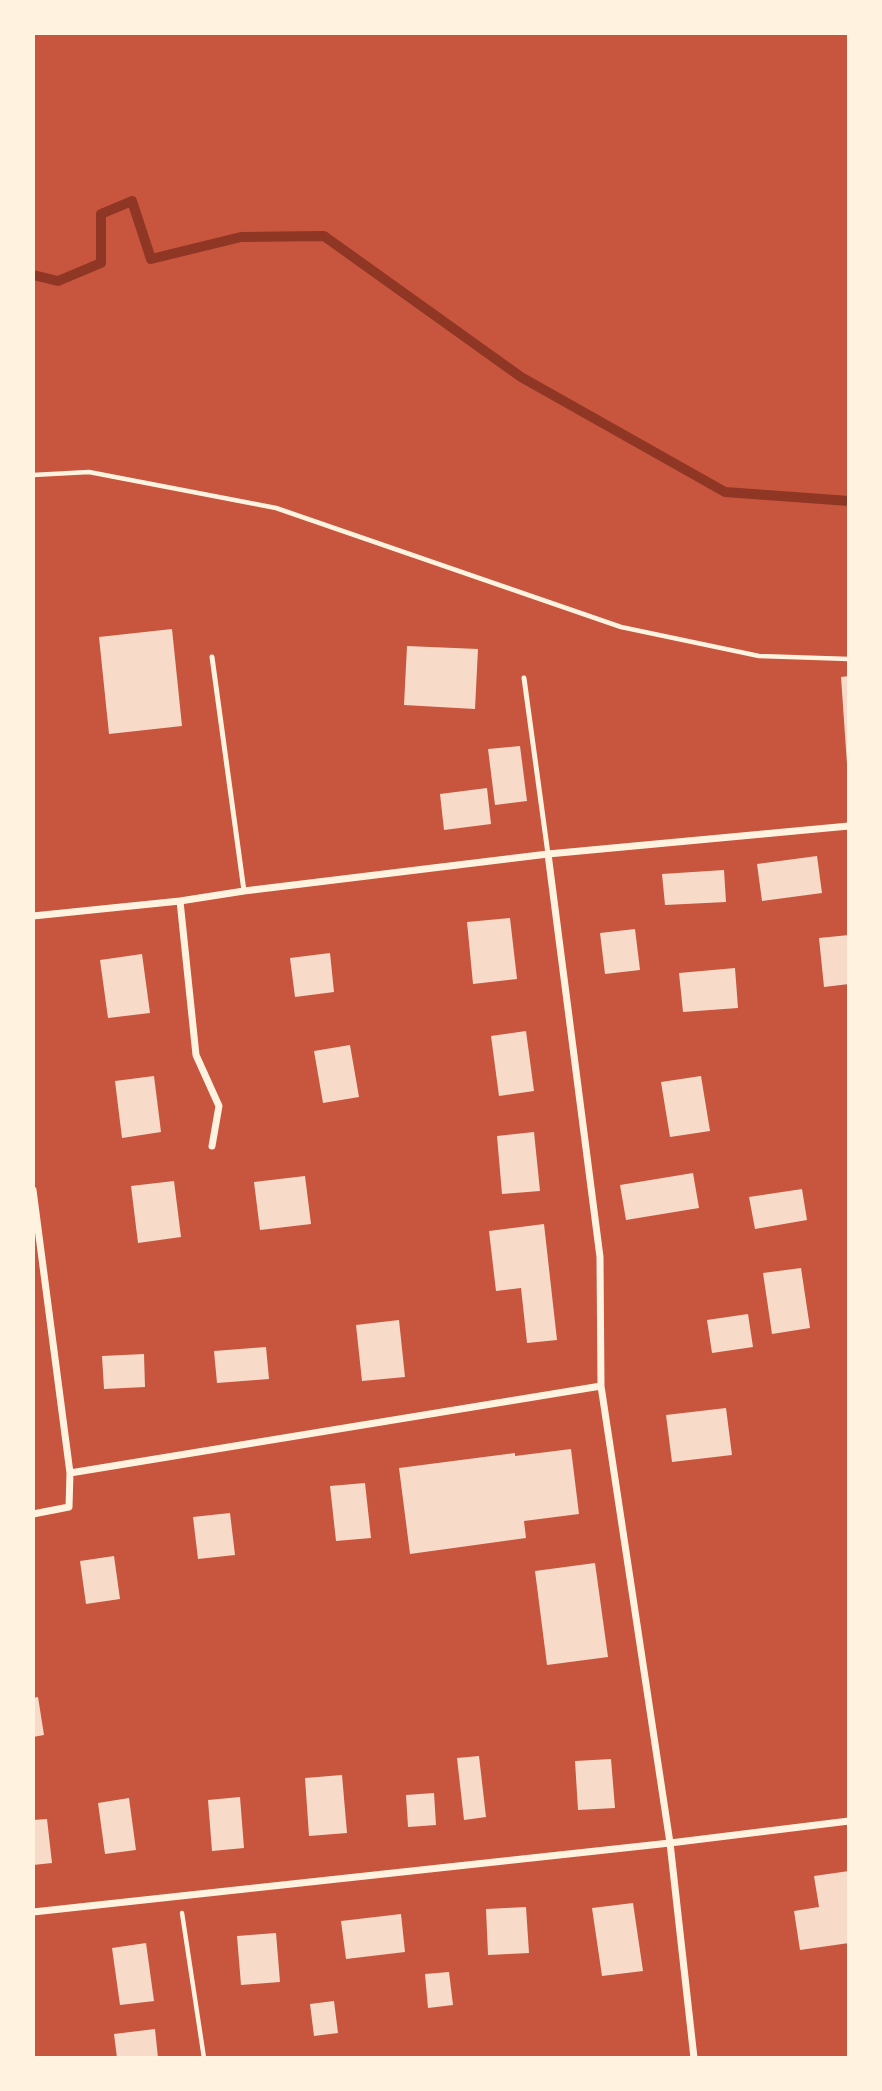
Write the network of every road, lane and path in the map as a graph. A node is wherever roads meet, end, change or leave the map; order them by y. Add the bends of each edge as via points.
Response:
1 (33, 475) edge
2 (212, 657) dead end
3 (849, 660) edge
4 (524, 678) dead end
5 (849, 826) edge
6 (548, 854) junction
7 (244, 891) junction
8 (180, 901) junction
9 (33, 916) edge
10 (212, 1146) dead end
11 (33, 1191) edge
12 (601, 1385) junction
13 (70, 1473) junction
14 (33, 1514) edge
15 (849, 1821) edge
16 (670, 1843) junction
17 (179, 1895) junction
18 (33, 1912) edge
19 (204, 2058) edge
20 (694, 2058) edge

1 - 3 path via 89,472 276,508 621,628 759,656
2 - 7 lane
4 - 6 lane
5 - 6 street
6 - 7 street
6 - 12 street via 600,1256
7 - 8 street
8 - 9 street
8 - 10 street via 195,1055 219,1106
11 - 13 street
12 - 13 street
12 - 16 street
13 - 14 street via 69,1507
15 - 16 street
16 - 17 street
16 - 20 street
17 - 18 street
17 - 19 path

